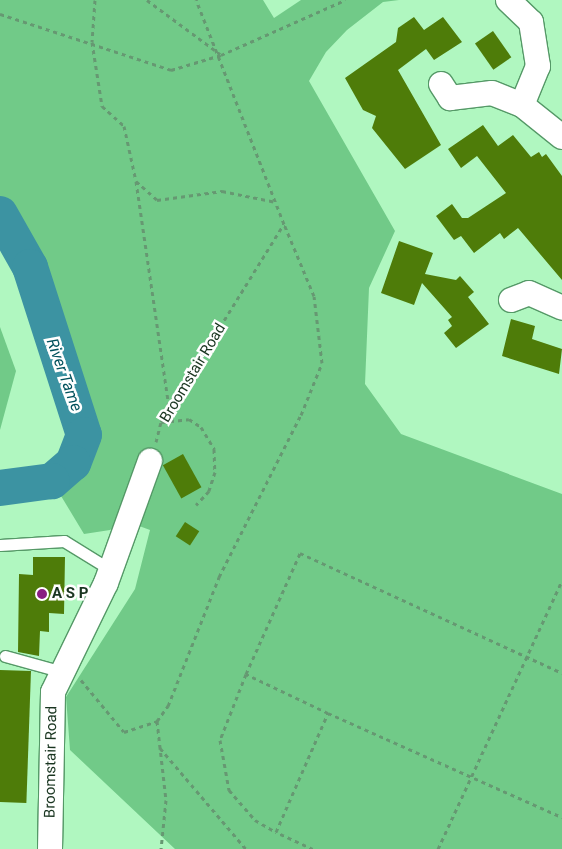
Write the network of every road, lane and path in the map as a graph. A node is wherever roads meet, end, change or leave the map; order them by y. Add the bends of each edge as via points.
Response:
1 (95, 0) edge
2 (147, 0) edge
3 (196, 0) edge
4 (345, 0) edge
5 (508, 0) edge
6 (0, 14) edge
7 (92, 42) junction
8 (221, 55) junction
9 (447, 98) dead end
10 (522, 105) junction
11 (562, 137) edge
12 (136, 181) junction
13 (276, 202) junction
14 (284, 224) junction
15 (511, 300) dead end
16 (562, 308) edge
17 (169, 409) junction
18 (161, 422) junction
19 (150, 462) joint
20 (196, 505) dead end
21 (0, 545) edge
22 (111, 570) junction
23 (562, 581) edge
24 (5, 656) dead end
25 (528, 658) junction
26 (65, 668) junction
27 (562, 673) edge
28 (246, 674) junction
29 (328, 713) junction
30 (157, 721) junction
31 (160, 748) junction
32 (474, 776) junction
33 (562, 817) edge
34 (276, 832) junction
35 (50, 849) edge
36 (161, 849) edge
37 (246, 849) edge
38 (313, 849) edge
39 (438, 849) edge

1 - 7 path
2 - 8 path
3 - 8 path
4 - 8 path
5 - 10 street via 531,22 538,66
6 - 7 path
7 - 8 path via 171,70
7 - 12 path via 102,106 124,126
8 - 13 path
9 - 10 street via 492,93
10 - 11 street
12 - 13 path via 157,200 222,190
12 - 17 path
13 - 14 path
14 - 17 path, Broomstair Road
14 - 30 path via 314,296 322,363 302,415 219,577 168,706
15 - 16 street via 529,293
17 - 18 path, Broomstair Road
18 - 19 path, Broomstair Road
18 - 20 path via 189,419 201,427 214,449 215,472 209,491
19 - 22 street, Broomstair Road
21 - 22 lane via 64,540
22 - 26 street, Broomstair Road
23 - 25 path
24 - 26 lane
25 - 27 path
25 - 28 path via 300,553
25 - 32 path
26 - 30 path via 124,732
26 - 35 street, Broomstair Road via 53,692
28 - 29 path
28 - 34 path via 220,740 229,790 254,820
29 - 32 path
29 - 34 path
30 - 31 path
31 - 36 path via 166,800
31 - 37 path
32 - 33 path
32 - 39 path
34 - 38 path

